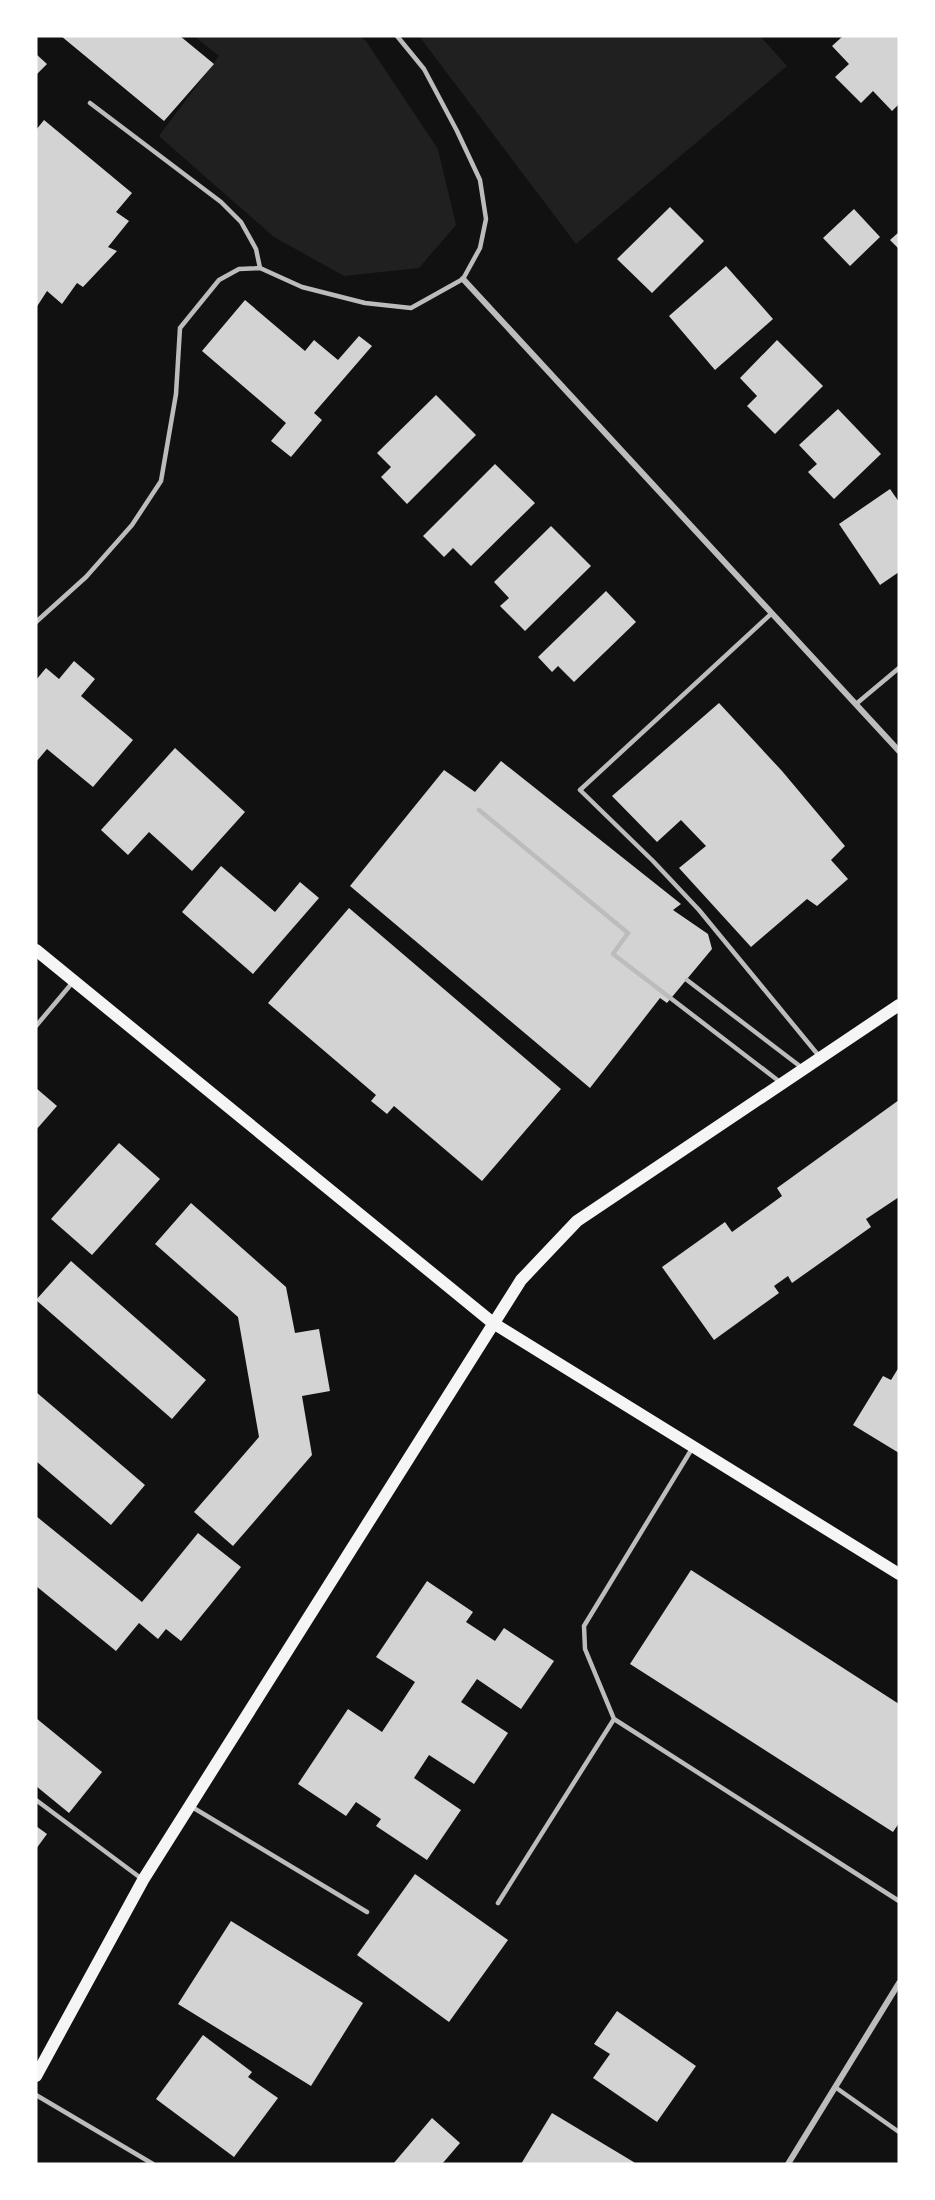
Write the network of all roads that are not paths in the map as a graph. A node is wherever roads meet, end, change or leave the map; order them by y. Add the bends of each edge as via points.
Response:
1 (397, 36) edge
2 (90, 103) dead end
3 (260, 268) junction
4 (463, 279) junction
5 (772, 613) junction
6 (36, 622) edge
7 (899, 668) edge
8 (856, 704) junction
9 (899, 751) edge
10 (479, 810) dead end
11 (36, 950) edge
12 (687, 980) dead end
13 (74, 981) junction
14 (899, 1005) edge
15 (36, 1026) edge
16 (820, 1058) junction
17 (804, 1069) junction
18 (783, 1083) junction
19 (493, 1323) junction
20 (693, 1447) junction
21 (899, 1574) edge
22 (614, 1719) junction
23 (36, 1800) edge
24 (189, 1806) junction
25 (143, 1880) junction
26 (899, 1901) edge
27 (498, 1903) dead end
28 (368, 1912) dead end
29 (899, 1983) edge
30 (36, 2076) edge
31 (835, 2087) junction
32 (36, 2096) edge
33 (899, 2132) edge
34 (153, 2164) edge
35 (788, 2164) edge

1 - 4 lane via 424,69 480,180 486,219 480,248
2 - 3 lane via 221,202 241,222 256,249
3 - 4 lane via 302,286 354,301 411,308
3 - 6 lane via 239,270 219,280 180,328 176,394 161,481 132,525 86,577
4 - 5 street
5 - 8 street
5 - 16 lane via 580,790 699,910
7 - 8 lane
8 - 9 street
10 - 18 lane via 628,933 613,954
11 - 13 main road
12 - 17 lane
13 - 15 lane
13 - 19 main road
14 - 16 main road
16 - 17 main road
17 - 18 main road
18 - 19 main road via 577,1221 521,1280
19 - 20 main road
19 - 24 main road
20 - 21 main road
20 - 22 lane via 584,1626 585,1649
22 - 26 lane
22 - 27 lane
23 - 25 lane
24 - 25 main road
24 - 28 lane
25 - 30 main road
29 - 31 street
31 - 33 lane
31 - 35 street
32 - 34 lane

